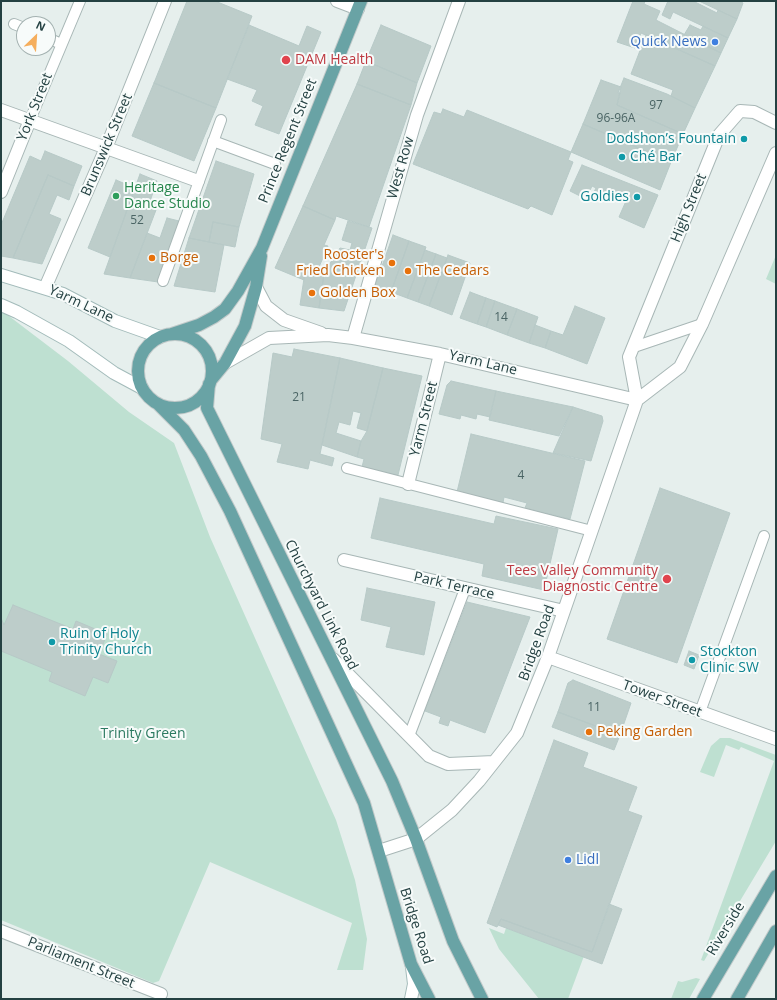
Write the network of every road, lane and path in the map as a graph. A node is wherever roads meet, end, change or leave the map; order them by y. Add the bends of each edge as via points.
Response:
1 (79, 1) edge
2 (165, 1) edge
3 (337, 1) edge
4 (459, 1) edge
5 (359, 5) edge
6 (56, 42) edge
7 (61, 44) junction
8 (1, 110) edge
9 (30, 120) junction
10 (221, 120) dead end
11 (776, 123) edge
12 (213, 142) junction
13 (106, 148) junction
14 (776, 153) edge
15 (275, 164) dead end
16 (198, 181) junction
17 (1, 192) edge
18 (262, 248) junction
19 (1, 275) edge
20 (163, 281) dead end
21 (256, 287) junction
22 (45, 288) junction
23 (1, 305) edge
24 (704, 321) junction
25 (172, 334) junction
26 (328, 335) junction
27 (160, 337) junction
28 (353, 338) junction
29 (634, 347) junction
30 (440, 354) junction
31 (225, 363) junction
32 (210, 382) junction
33 (142, 388) junction
34 (637, 400) junction
35 (158, 404) junction
36 (346, 468) dead end
37 (408, 484) junction
38 (592, 531) junction
39 (764, 536) dead end
40 (344, 560) dead end
41 (465, 589) junction
42 (564, 612) junction
43 (329, 655) junction
44 (548, 657) junction
45 (700, 712) junction
46 (409, 736) junction
47 (776, 739) edge
48 (494, 762) junction
49 (416, 839) junction
50 (379, 851) junction
51 (776, 876) edge
52 (1, 931) edge
53 (776, 931) edge
54 (411, 964) junction
55 (161, 994) dead end
56 (411, 999) edge
57 (429, 999) edge
58 (482, 999) edge
59 (703, 999) edge
60 (737, 999) edge

1 - 7 lane, York Street
2 - 13 street, Brunswick Street
3 - 5 street
4 - 28 street, West Row via 416,115
5 - 18 main road, Prince Regent Street
6 - 7 lane
7 - 9 lane, York Street
8 - 9 street
9 - 13 street
9 - 17 street, York Street
10 - 12 lane
11 - 29 street, High Street via 754,112 740,111 719,135
12 - 15 lane
12 - 16 lane
13 - 16 street
13 - 22 street, Brunswick Street
14 - 24 street
16 - 20 lane
18 - 21 main road, Prince Regent Street
18 - 25 main road, Prince Regent Street via 225,309 199,325
19 - 22 street, Yarm Lane
21 - 26 street, Yarm Lane via 266,306 284,320
21 - 31 main road, Prince Regent Street via 245,326
22 - 27 street, Yarm Lane via 63,294 115,321
23 - 33 street via 69,341 114,373
24 - 29 lane
24 - 34 street via 680,367
25 - 27 main road
25 - 32 main road via 189,336 202,346 210,361
26 - 28 street, Yarm Lane
26 - 31 street, Yarm Lane via 269,338
27 - 33 main road via 147,345 139,358 138,374
28 - 30 street, Yarm Lane
29 - 34 street, High Street via 629,358
30 - 34 street, Yarm Lane
30 - 37 street, Yarm Street
31 - 32 main road, Prince Regent Street
32 - 35 main road via 203,394 194,402 170,408
32 - 43 main road, Churchyard Link Road via 207,408
33 - 35 main road
34 - 38 street, Bridge Road
35 - 50 main road via 184,430 230,511 364,803
36 - 37 lane
37 - 38 lane
38 - 42 street, Bridge Road
39 - 45 lane
40 - 41 street, Park Terrace
41 - 42 street, Park Terrace
41 - 46 lane
42 - 44 street, Bridge Road
43 - 46 street
43 - 49 main road, Churchyard Link Road via 392,781
44 - 45 street, Tower Street
44 - 48 street, Bridge Road via 517,733
45 - 47 street, Tower Street
46 - 48 street via 429,756 448,764
48 - 49 street, Bridge Road via 452,810
49 - 50 street, Bridge Road
49 - 58 main road, Bridge Road via 453,941
50 - 54 main road, Bridge Road
51 - 59 main road, Riverside
52 - 55 street, Parliament Street
53 - 60 main road
54 - 56 street via 414,984
54 - 57 main road, Bridge Road

